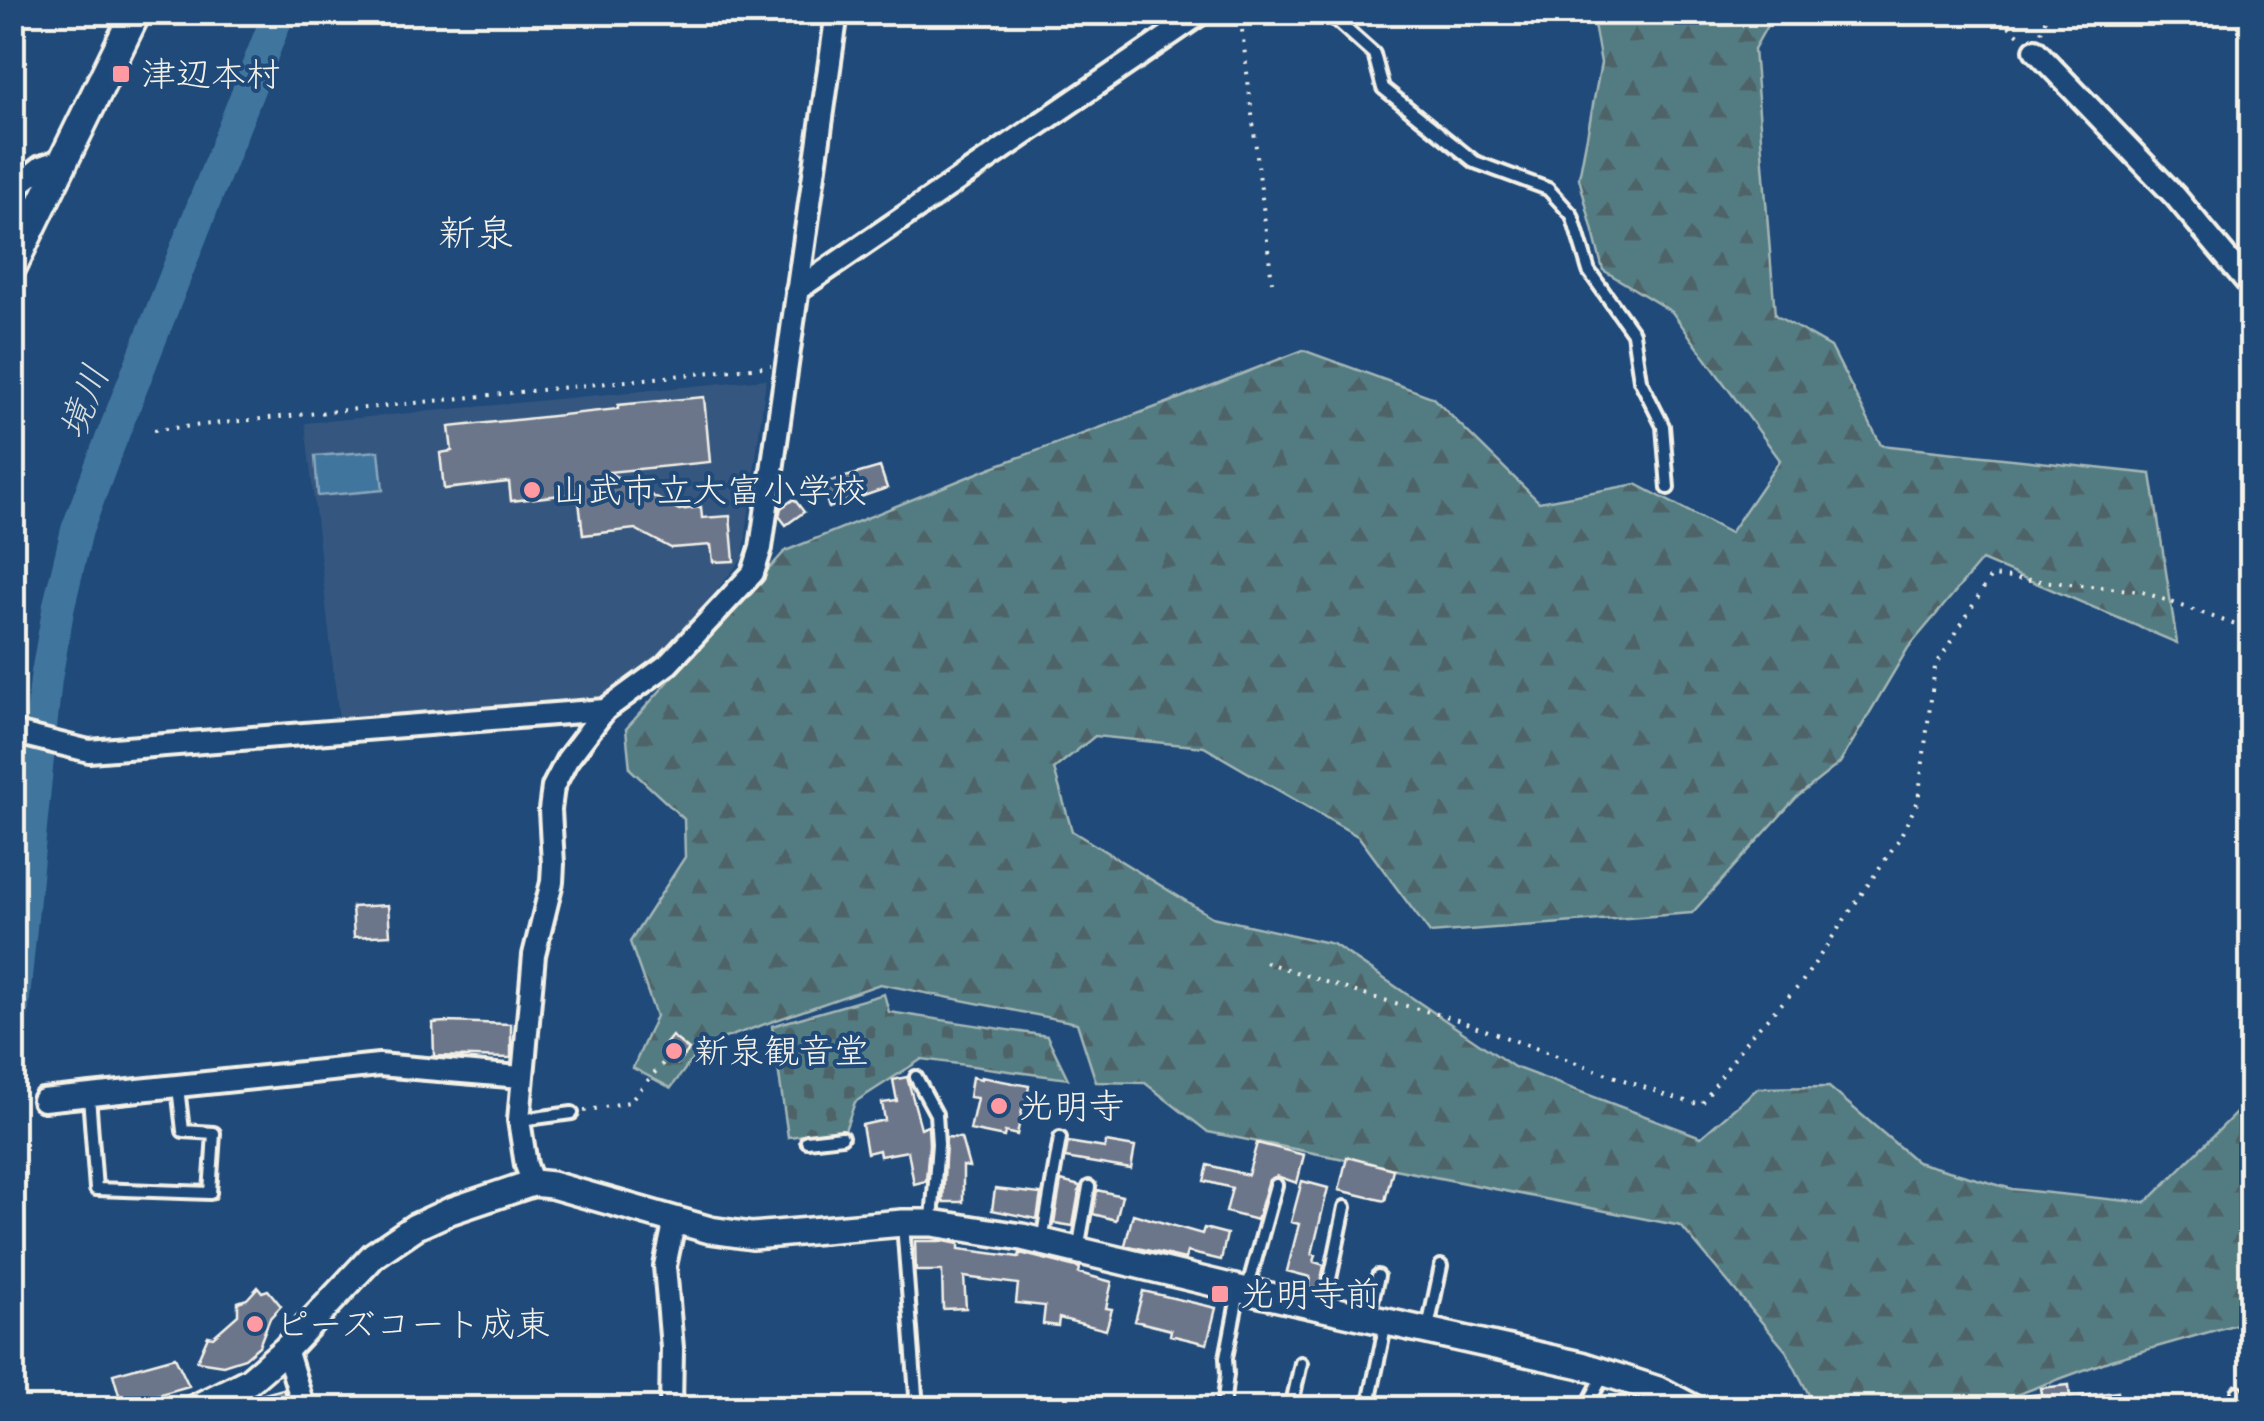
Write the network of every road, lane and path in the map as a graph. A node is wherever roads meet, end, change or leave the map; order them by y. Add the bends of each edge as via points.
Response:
1 (136, 12) edge
2 (836, 12) edge
3 (1203, 12) edge
4 (1268, 12) edge
5 (1326, 12) edge
6 (1994, 12) edge
7 (1236, 14) edge
8 (2035, 50) joint
9 (64, 160) junction
10 (12, 190) edge
11 (12, 266) edge
12 (1272, 282) dead end
13 (2252, 288) edge
14 (798, 290) junction
15 (787, 364) junction
16 (154, 430) dead end
17 (1668, 488) dead end
18 (2252, 639) edge
19 (605, 710) junction
20 (16, 733) edge
21 (1265, 962) dead end
22 (665, 1061) dead end
23 (916, 1076) dead end
24 (521, 1078) junction
25 (178, 1086) junction
26 (90, 1096) junction
27 (44, 1100) dead end
28 (572, 1113) joint
29 (519, 1120) junction
30 (842, 1138) dead end
31 (1060, 1138) dead end
32 (807, 1142) dead end
33 (533, 1183) junction
34 (1276, 1185) dead end
35 (1090, 1187) dead end
36 (1345, 1207) dead end
37 (676, 1219) junction
38 (903, 1223) junction
39 (932, 1224) junction
40 (1042, 1242) junction
41 (1078, 1251) junction
42 (1442, 1266) dead end
43 (1378, 1276) dead end
44 (1243, 1290) junction
45 (1324, 1308) junction
46 (1377, 1320) junction
47 (1427, 1332) junction
48 (286, 1349) junction
49 (1300, 1363) dead end
50 (1605, 1372) junction
51 (2238, 1392) dead end
52 (195, 1408) edge
53 (304, 1408) edge
54 (672, 1408) edge
55 (916, 1408) edge
56 (1223, 1408) edge
57 (1291, 1408) edge
58 (1368, 1408) edge
59 (1586, 1408) edge
60 (1693, 1408) edge
61 (2238, 1408) edge

1 - 9 main road
2 - 14 street
3 - 14 street
4 - 7 lane
5 - 17 lane via 1374,54 1383,88 1475,162 1548,189 1572,215 1590,272 1633,332 1640,380 1663,426
6 - 8 path
7 - 12 path
8 - 13 street via 2175,196
9 - 10 street via 41,167
9 - 11 main road
14 - 15 street
15 - 16 path
15 - 19 street via 752,573 668,664
18 - 21 path via 2233,624 2140,592 1991,576 1934,667 1918,801 1899,840 1800,985 1748,1037 1702,1105
19 - 20 street via 89,751
19 - 24 street via 553,787 552,882 534,955
22 - 28 path via 629,1102
23 - 39 lane via 936,1114
24 - 25 street via 378,1064
24 - 29 street
25 - 26 street
25 - 26 lane via 183,1131 214,1133 210,1193 96,1189
26 - 27 street
28 - 29 lane
29 - 33 street
30 - 32 lane
31 - 40 lane
33 - 37 street
33 - 48 street via 450,1211 374,1255
34 - 44 lane
35 - 41 lane
36 - 45 lane
37 - 38 street via 752,1236
37 - 54 street via 666,1266
38 - 39 street
38 - 55 lane
39 - 40 street
40 - 41 street
41 - 44 street
42 - 47 lane
43 - 46 lane
44 - 45 street
44 - 56 lane via 1226,1358
45 - 46 street
46 - 47 street
46 - 58 lane
47 - 50 street
48 - 52 street via 249,1381
48 - 53 street
49 - 57 lane
50 - 59 lane
50 - 60 street
51 - 61 lane

